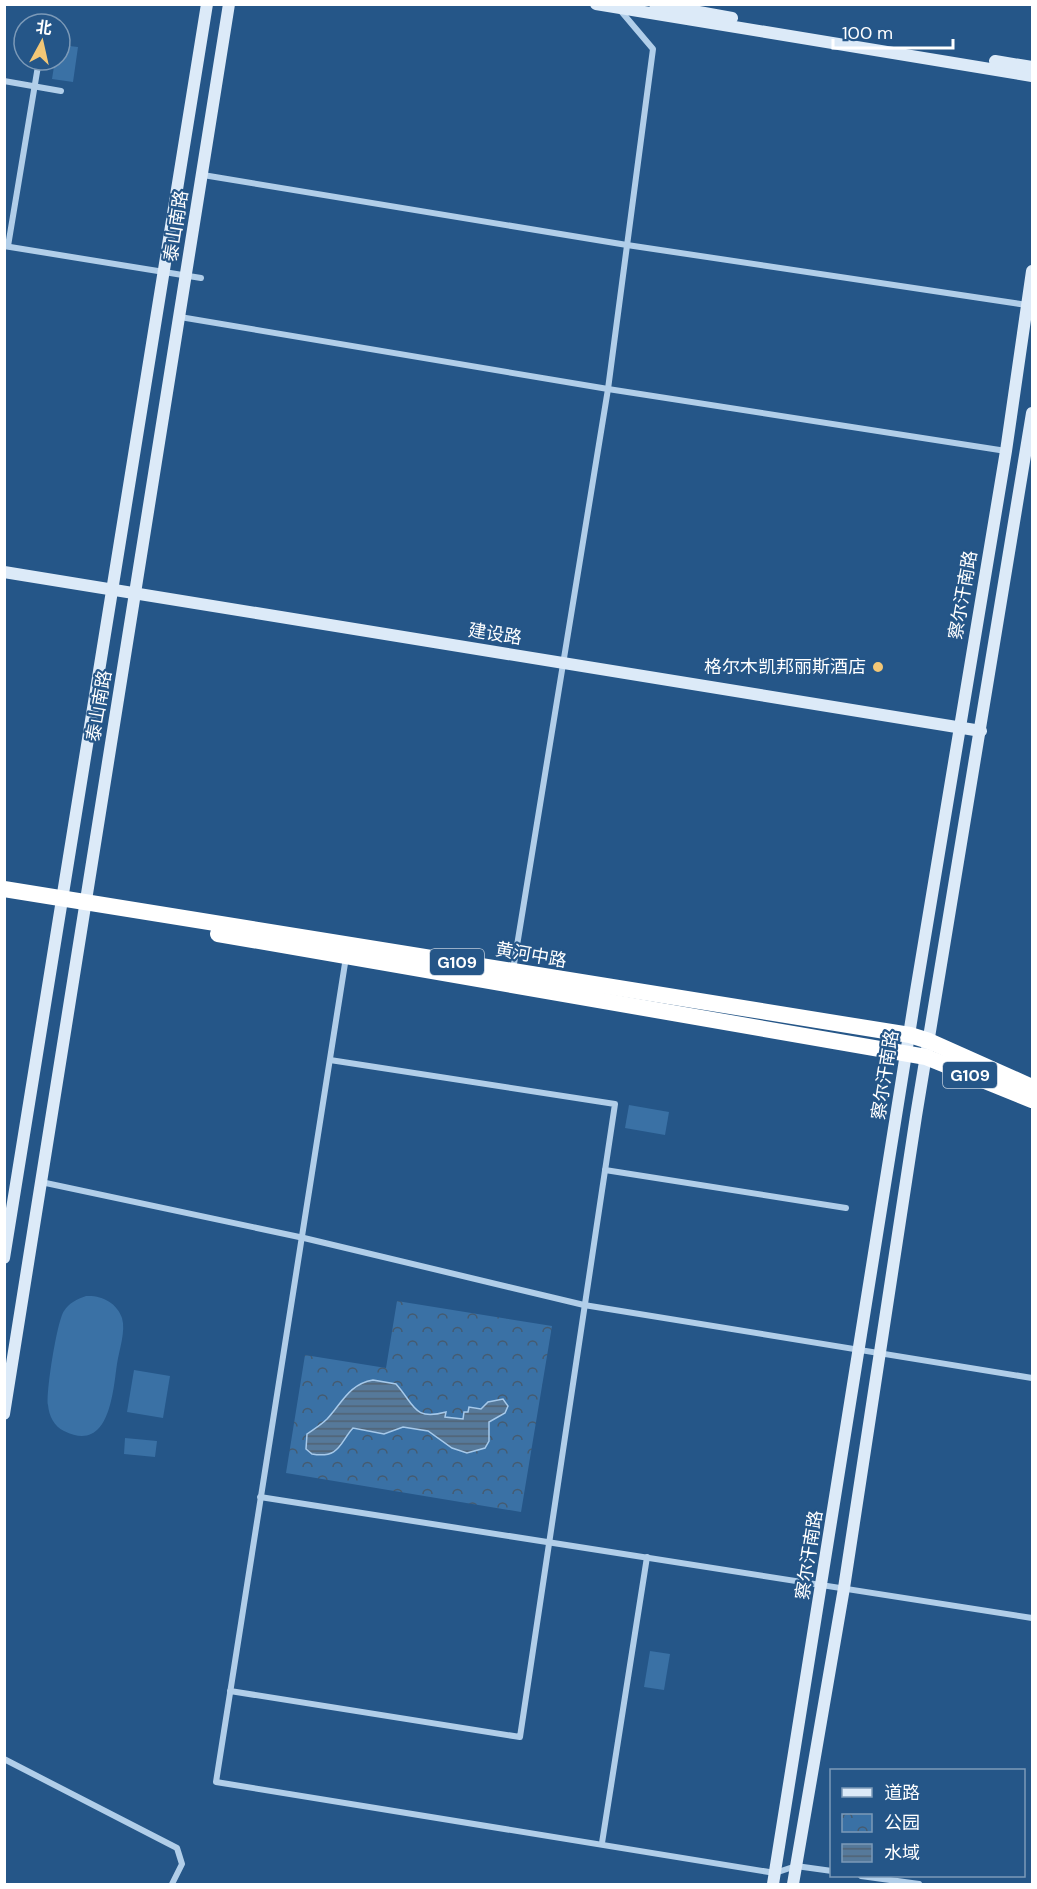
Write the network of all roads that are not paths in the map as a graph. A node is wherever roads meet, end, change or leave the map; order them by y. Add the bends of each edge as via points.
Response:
1 (207, 4) edge
2 (229, 4) edge
3 (596, 4) edge
4 (655, 4) edge
5 (617, 8) junction
6 (1032, 67) edge
7 (37, 72) edge
8 (1032, 76) edge
9 (4, 81) edge
10 (35, 86) junction
11 (61, 91) dead end
12 (203, 175) junction
13 (627, 245) junction
14 (6, 246) edge
15 (1032, 271) edge
16 (164, 272) junction
17 (187, 275) junction
18 (201, 278) dead end
19 (1027, 305) junction
20 (180, 317) junction
21 (608, 389) junction
22 (1032, 413) edge
23 (1006, 451) junction
24 (4, 572) edge
25 (112, 589) junction
26 (136, 594) junction
27 (563, 663) junction
28 (959, 727) junction
29 (981, 731) junction
30 (4, 889) edge
31 (4, 898) edge
32 (61, 903) junction
33 (84, 907) junction
34 (346, 956) junction
35 (511, 978) junction
36 (910, 1035) junction
37 (928, 1049) junction
38 (906, 1054) junction
39 (330, 1060) junction
40 (1032, 1087) edge
41 (1032, 1100) edge
42 (898, 1113) junction
43 (916, 1116) junction
44 (605, 1170) junction
45 (41, 1182) junction
46 (846, 1208) dead end
47 (304, 1238) junction
48 (4, 1258) edge
49 (584, 1305) junction
50 (860, 1350) junction
51 (881, 1353) junction
52 (1032, 1378) edge
53 (4, 1414) edge
54 (260, 1497) junction
55 (550, 1542) junction
56 (647, 1557) junction
57 (822, 1585) junction
58 (844, 1588) junction
59 (1032, 1618) edge
60 (230, 1691) junction
61 (4, 1759) edge
62 (602, 1843) junction
63 (796, 1866) junction
64 (830, 1871) edge
65 (874, 1877) edge
66 (774, 1879) edge
67 (172, 1884) edge
68 (793, 1884) edge
69 (919, 1884) edge

1 - 16 main road, 泰山南路
2 - 12 main road, 泰山南路
3 - 5 main road
4 - 6 main road
5 - 8 main road
5 - 13 street via 653,49
7 - 10 street
9 - 10 street
10 - 11 street
10 - 14 street
12 - 13 street
12 - 17 main road, 泰山南路
13 - 19 street
13 - 21 street
14 - 16 street
15 - 19 main road, 察尔汗南路
16 - 17 street
16 - 25 main road, 泰山南路
17 - 18 street
17 - 20 main road, 泰山南路
19 - 23 main road, 察尔汗南路
20 - 21 street
20 - 26 main road, 泰山南路
21 - 23 street
21 - 27 street
22 - 29 main road, 察尔汗南路
23 - 28 main road, 察尔汗南路
24 - 25 main road, 建设路
25 - 26 main road, 建设路
25 - 32 main road, 泰山南路
26 - 27 main road, 建设路
26 - 33 main road, 泰山南路
27 - 28 main road, 建设路
27 - 35 street
28 - 29 main road, 建设路
28 - 36 main road, 察尔汗南路
29 - 37 main road, 察尔汗南路
30 - 32 highway, 黄河中路 / G109
31 - 32 highway, 黄河中路 / G109
32 - 33 highway, 黄河中路 / G109
32 - 48 main road, 泰山南路
33 - 34 highway, 黄河中路 / G109
33 - 35 highway, 黄河中路 / G109
33 - 45 main road, 泰山南路
34 - 35 highway, 黄河中路 / G109
34 - 39 street
35 - 36 highway, 黄河中路 / G109
35 - 38 highway, 黄河中路 / G109 via 578,995
36 - 37 highway, G109
36 - 38 main road, 察尔汗南路
37 - 38 highway, G109
37 - 40 highway, G109
37 - 41 highway, G109
37 - 43 main road, 察尔汗南路
38 - 42 main road, 察尔汗南路
39 - 44 street via 615,1104
39 - 47 street
42 - 43 main road
42 - 50 main road, 察尔汗南路
43 - 51 main road, 察尔汗南路
44 - 46 street
44 - 49 street
45 - 47 street
45 - 53 main road, 泰山南路
47 - 49 street
47 - 54 street
49 - 50 street
49 - 55 street
50 - 51 street
50 - 57 main road, 察尔汗南路
51 - 52 street
51 - 58 main road, 察尔汗南路
54 - 55 street
54 - 60 street
55 - 56 street
55 - 60 street via 520,1737
56 - 57 street
56 - 62 street
57 - 58 street
57 - 66 main road, 察尔汗南路
58 - 59 street
58 - 63 main road, 察尔汗南路
60 - 62 street via 216,1782
61 - 67 street via 177,1848 182,1864
62 - 66 street
63 - 64 street
63 - 66 street
63 - 68 main road, 察尔汗南路
65 - 69 street

